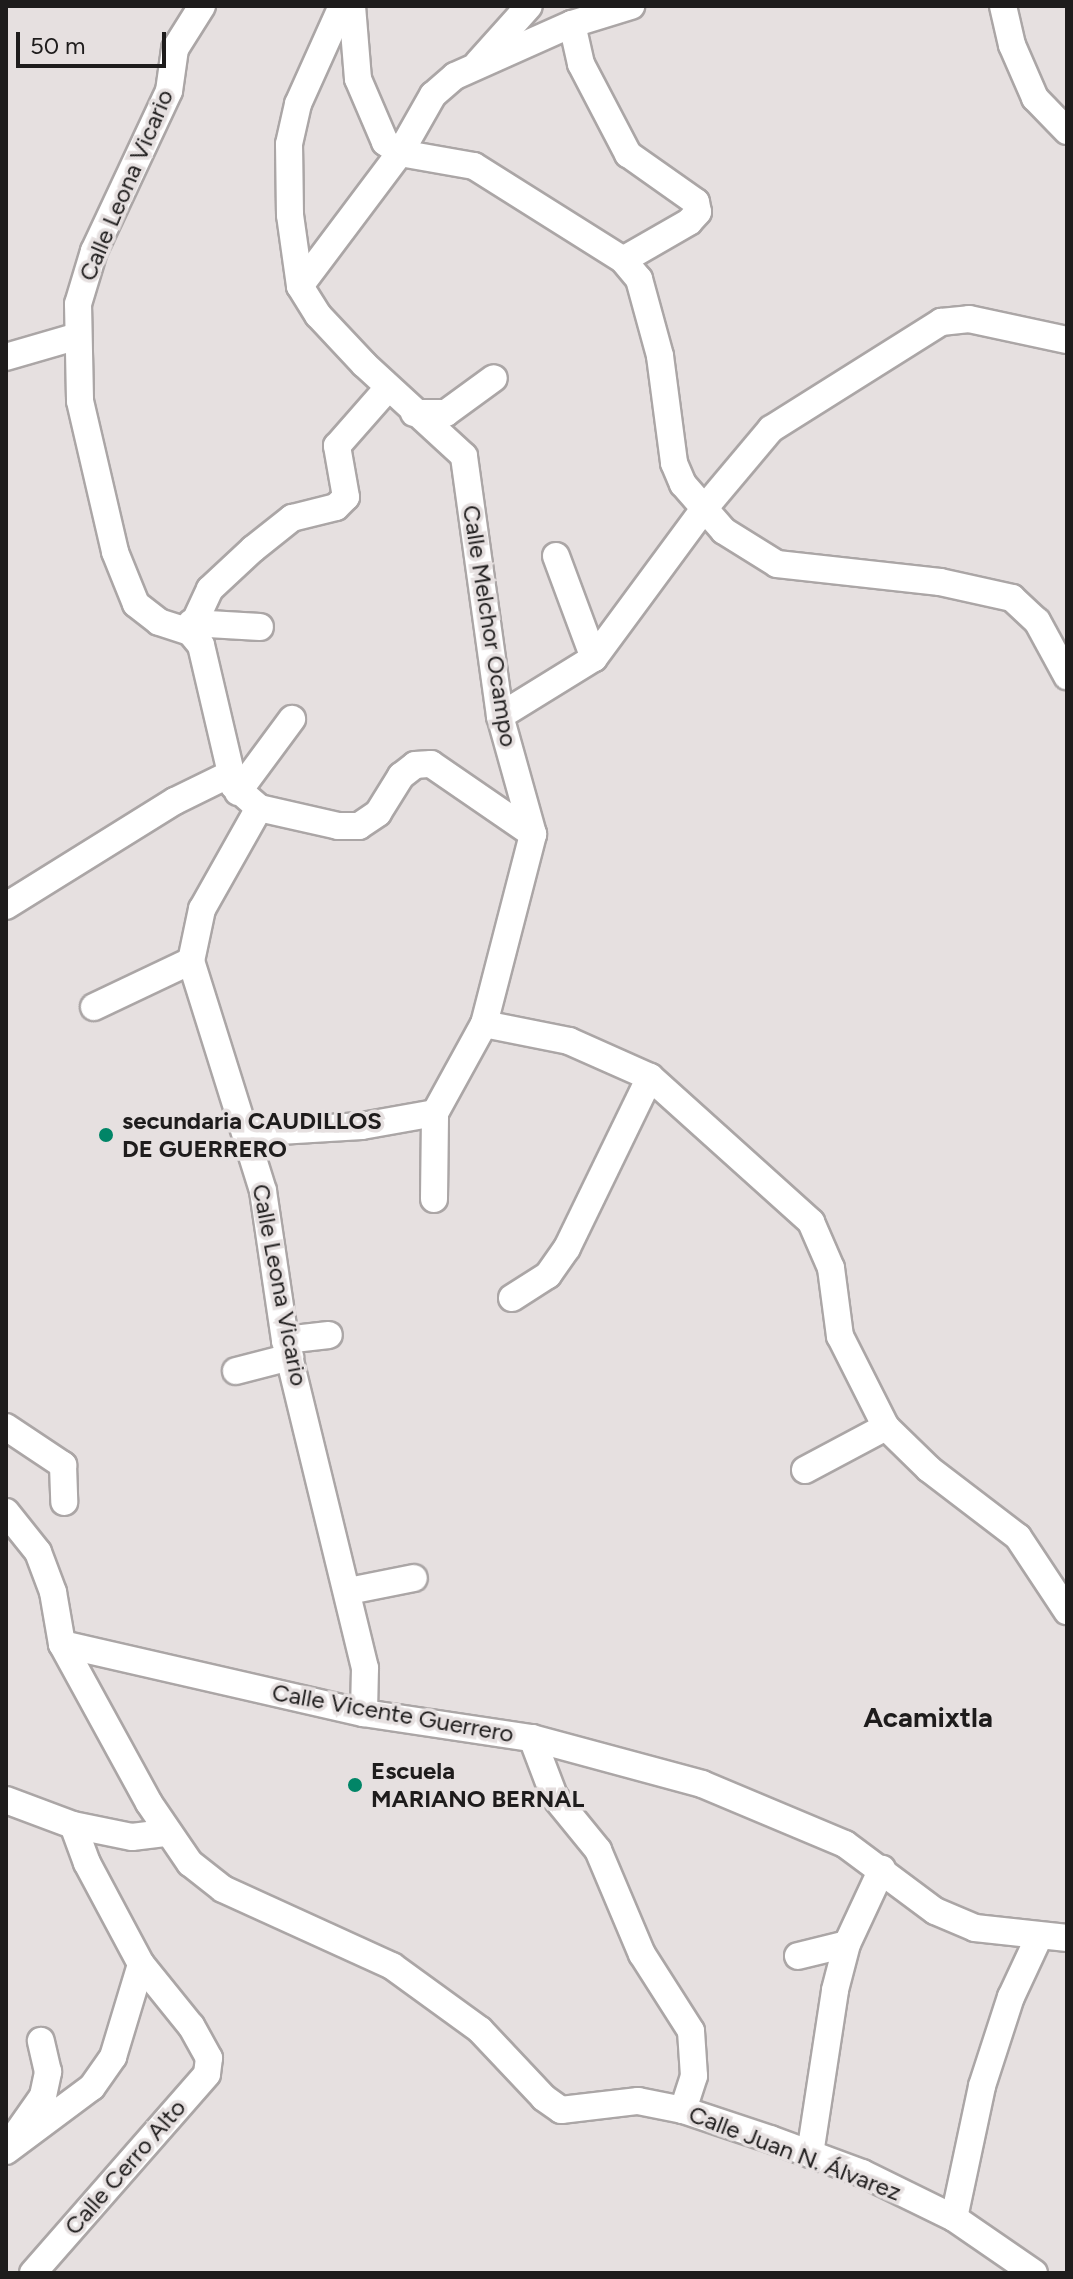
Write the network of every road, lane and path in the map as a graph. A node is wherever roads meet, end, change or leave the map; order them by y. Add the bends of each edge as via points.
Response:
1 (202, 6) edge
2 (342, 6) edge
3 (352, 6) edge
4 (529, 6) edge
5 (631, 6) edge
6 (1003, 6) edge
7 (572, 24) junction
8 (478, 63) junction
9 (1067, 131) edge
10 (400, 153) junction
11 (623, 260) junction
12 (300, 286) junction
13 (75, 337) junction
14 (1067, 340) edge
15 (6, 357) edge
16 (494, 378) dead end
17 (388, 388) junction
18 (414, 413) junction
19 (703, 510) junction
20 (556, 556) dead end
21 (260, 627) dead end
22 (190, 628) junction
23 (594, 658) junction
24 (1067, 676) edge
25 (500, 716) junction
26 (292, 719) dead end
27 (234, 783) junction
28 (259, 808) junction
29 (533, 834) junction
30 (6, 906) edge
31 (191, 961) junction
32 (94, 1007) dead end
33 (484, 1024) junction
34 (650, 1077) junction
35 (435, 1113) junction
36 (246, 1133) junction
37 (434, 1199) dead end
38 (512, 1298) dead end
39 (329, 1335) dead end
40 (288, 1348) junction
41 (236, 1371) dead end
42 (6, 1427) edge
43 (886, 1427) junction
44 (805, 1470) dead end
45 (64, 1502) dead end
46 (6, 1512) edge
47 (414, 1578) dead end
48 (349, 1591) junction
49 (1067, 1611) edge
50 (62, 1644) junction
51 (364, 1713) junction
52 (532, 1738) junction
53 (6, 1800) edge
54 (73, 1825) junction
55 (167, 1833) junction
56 (882, 1869) junction
57 (1067, 1938) edge
58 (1038, 1939) junction
59 (847, 1944) junction
60 (798, 1956) dead end
61 (141, 1964) junction
62 (41, 2041) dead end
63 (683, 2110) junction
64 (6, 2150) edge
65 (810, 2154) junction
66 (954, 2218) junction
67 (33, 2273) edge
68 (1034, 2273) edge

1 - 13 street, Calle Leona Vicario via 175,49 169,91 94,251 78,304
2 - 12 street, Calle Melchor Ocampo via 298,104 289,144 290,215
3 - 10 street via 358,79 385,142
4 - 8 street
5 - 7 street
6 - 9 street via 1012,45 1035,98
7 - 8 street
7 - 11 street via 581,64 628,154 696,202 698,212 689,222
8 - 10 street via 433,95
10 - 11 street via 474,166
10 - 12 street
11 - 19 street via 639,279 660,356 674,463
12 - 17 street, Calle Melchor Ocampo via 318,315
13 - 15 street
13 - 22 street, Calle Leona Vicario via 80,401 115,552 136,604 159,622
14 - 19 street via 969,319 941,322 771,429
16 - 18 street via 446,413
17 - 18 street, Calle Melchor Ocampo
17 - 22 street via 337,446 346,497 336,507 292,518 263,541 210,589
18 - 25 street, Calle Melchor Ocampo via 464,456
19 - 23 street
19 - 24 street via 748,550 777,564 940,582 1012,598 1037,621
20 - 23 street
21 - 22 street, Calle Leona Vicario
22 - 27 street via 201,645
23 - 25 street
25 - 29 street, Calle Melchor Ocampo
26 - 27 street
27 - 28 street
27 - 30 street via 175,801
28 - 29 street via 359,826 378,813 401,776 415,765 431,764
28 - 31 street, Calle Leona Vicario via 202,909
29 - 33 street
31 - 32 street
31 - 36 street, Calle Leona Vicario
33 - 34 street via 569,1041
33 - 35 street
34 - 38 street via 567,1248 548,1275
34 - 43 street via 811,1222 831,1268 840,1336
35 - 36 street via 362,1126
35 - 37 street
36 - 40 street, Calle Leona Vicario via 263,1191
39 - 40 street
40 - 41 street
40 - 48 street, Calle Leona Vicario
42 - 45 street via 63,1465
43 - 44 street
43 - 49 street via 929,1469 1018,1537
46 - 50 street via 38,1552 53,1592
47 - 48 street
48 - 51 street, Calle Leona Vicario via 365,1668
50 - 51 street, Calle Vicente Guerrero
50 - 55 street
51 - 52 street, Calle Vicente Guerrero
52 - 56 street, Calle Vicente Guerrero via 702,1784 845,1844
52 - 63 street via 554,1796 598,1850 642,1954 691,2031 694,2076
53 - 54 street
54 - 55 street via 132,1837
54 - 61 street via 87,1863
55 - 63 street, Calle Juan N. Álvarez via 190,1863 223,1889 350,1943 403,1973 480,2030 561,2110 638,2101
56 - 58 street, Calle Vicente Guerrero via 935,1911 975,1928
56 - 59 street
57 - 58 street, Calle Vicente Guerrero
58 - 66 street via 1011,1997 982,2086
59 - 60 street
59 - 65 street via 826,2029
61 - 64 street via 113,2057 92,2087
61 - 67 street, Calle Cerro Alto via 191,2026 209,2058 207,2074
62 - 64 street via 48,2072 43,2096
63 - 65 street, Calle Juan N. Álvarez
65 - 66 street, Calle Juan N. Álvarez
66 - 68 street, Calle Juan N. Álvarez

